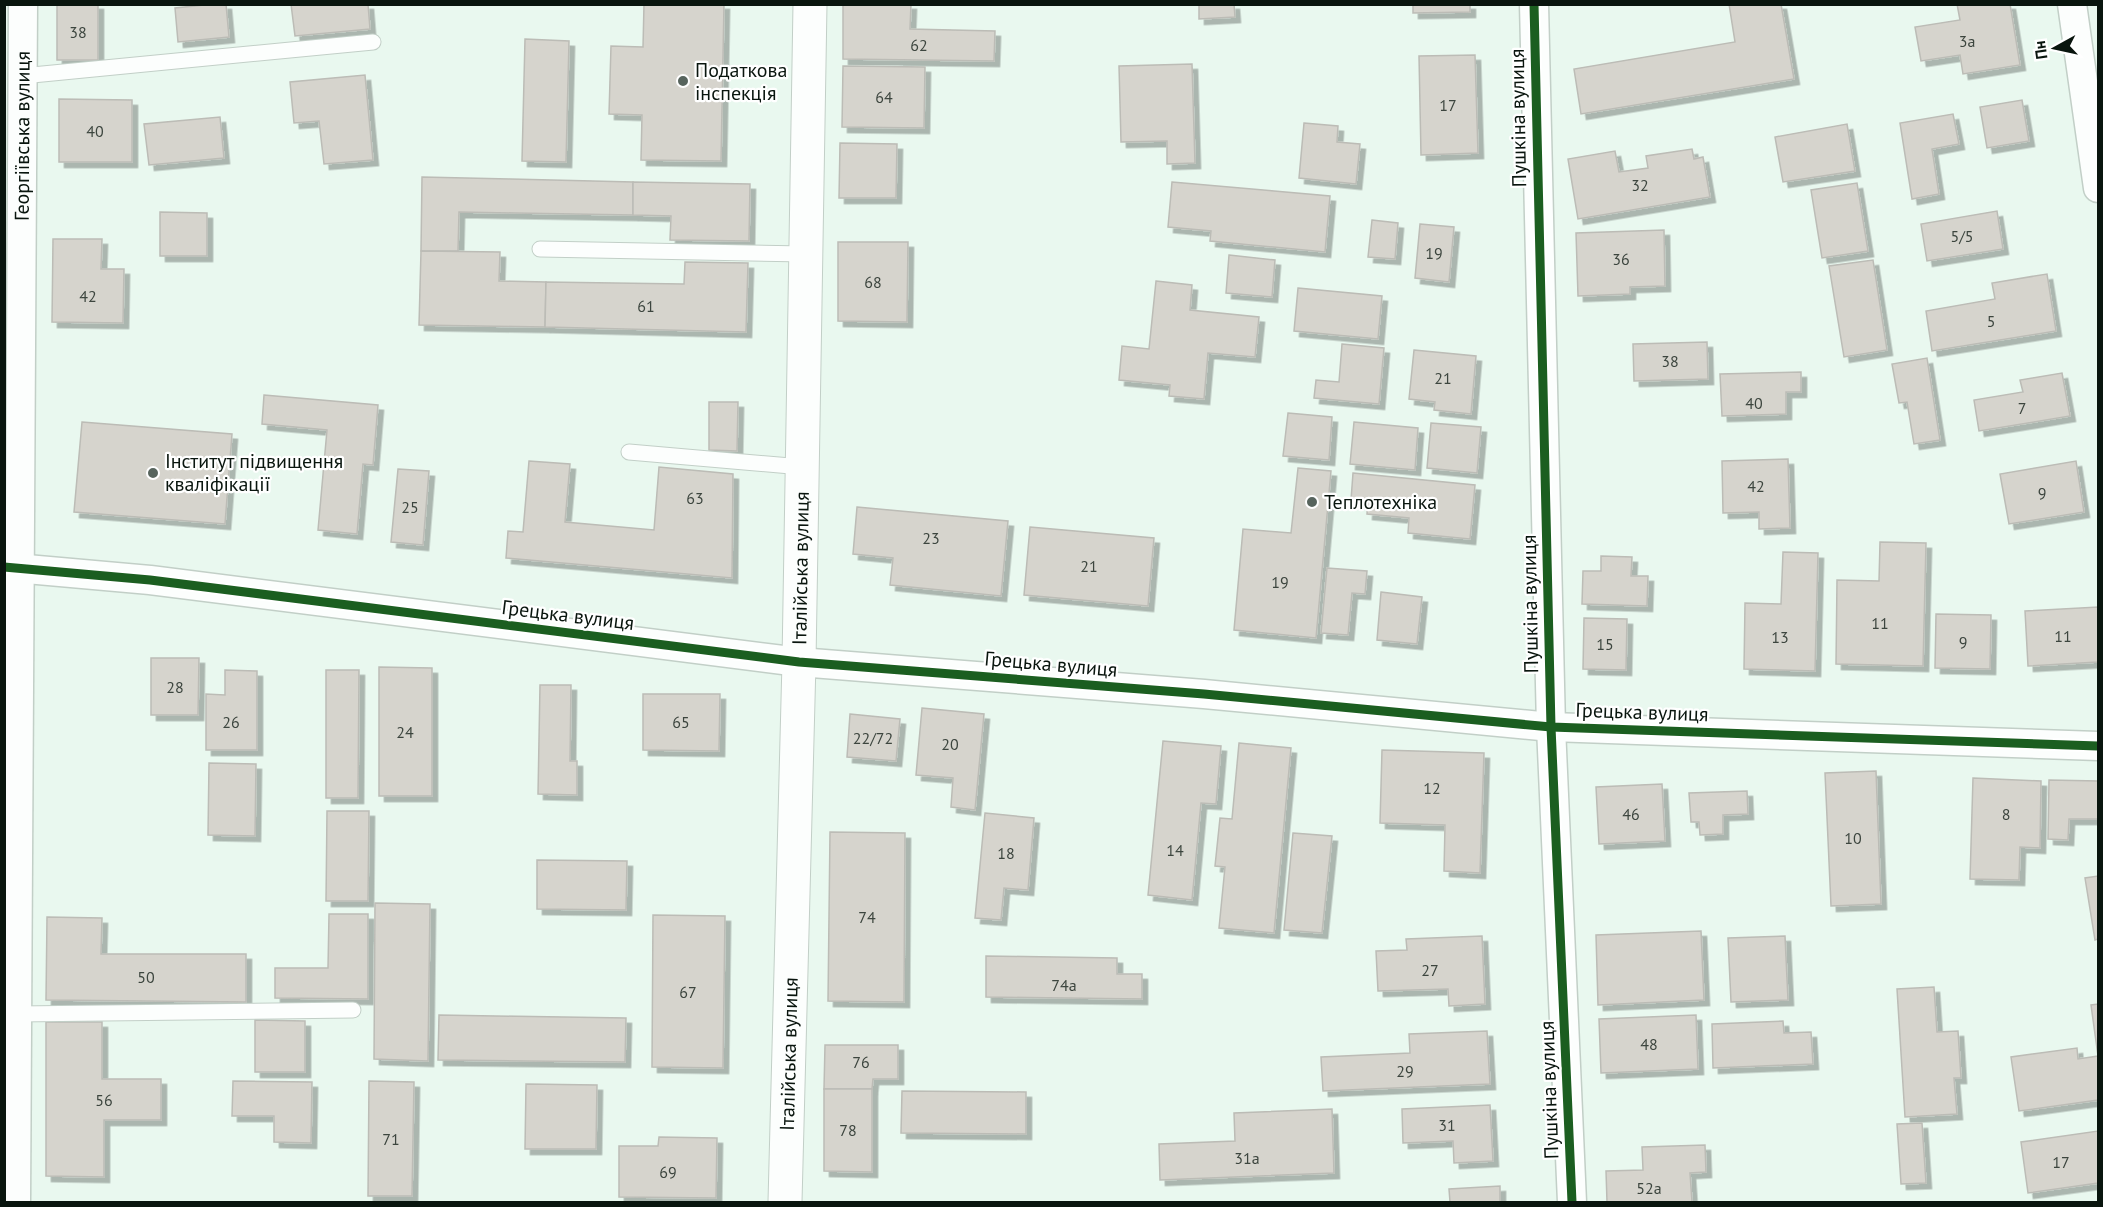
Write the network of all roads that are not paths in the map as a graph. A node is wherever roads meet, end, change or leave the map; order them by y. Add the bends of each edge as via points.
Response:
1 (23, 4) edge
2 (810, 4) edge
3 (1534, 4) edge
4 (2072, 4) edge
5 (373, 42) dead end
6 (16, 85) edge
7 (2098, 188) edge
8 (540, 249) dead end
9 (806, 254) junction
10 (629, 452) dead end
11 (802, 467) junction
12 (12, 568) edge
13 (799, 662) junction
14 (1551, 727) junction
15 (2098, 746) edge
16 (353, 1010) dead end
17 (17, 1014) junction
18 (16, 1203) edge
19 (785, 1203) edge
20 (1572, 1203) edge

1 - 6 street, Георгіївська вулиця
2 - 9 street, Італійська вулиця
3 - 14 street, Пушкіна вулиця
4 - 7 street
5 - 6 lane
6 - 12 street, Георгіївська вулиця
8 - 9 lane
9 - 11 street, Італійська вулиця
10 - 11 lane
11 - 13 street, Італійська вулиця
12 - 13 street, Грецька вулиця via 150,580
12 - 17 street, Георгіївська вулиця
13 - 14 street, Грецька вулиця
13 - 19 street, Італійська вулиця
14 - 15 street, Грецька вулиця
14 - 20 street, Пушкіна вулиця
16 - 17 lane
17 - 18 street, Георгіївська вулиця

